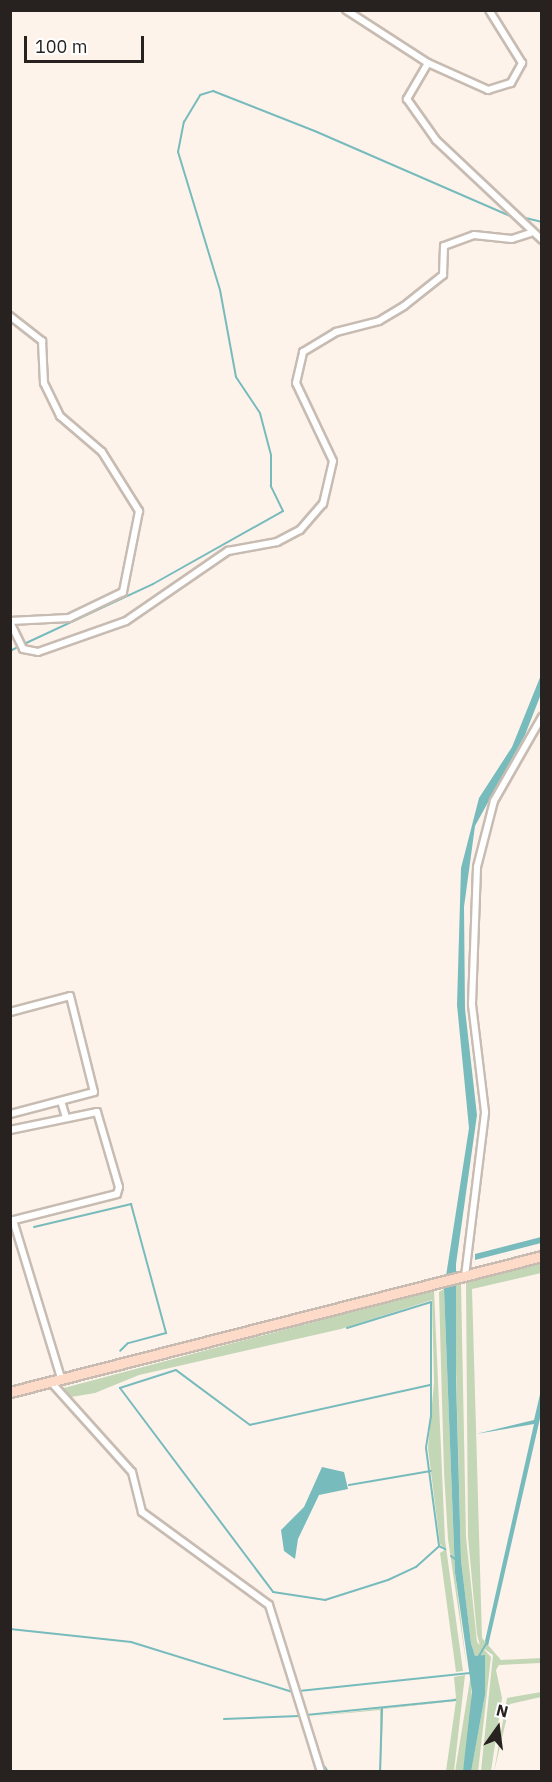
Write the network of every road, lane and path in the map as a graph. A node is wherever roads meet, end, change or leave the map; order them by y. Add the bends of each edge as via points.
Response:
1 (346, 10) edge
2 (489, 10) edge
3 (429, 63) junction
4 (530, 233) junction
5 (542, 240) edge
6 (10, 316) edge
7 (10, 622) edge
8 (542, 717) edge
9 (10, 1012) edge
10 (61, 1101) junction
11 (10, 1114) edge
12 (66, 1117) junction
13 (10, 1130) edge
14 (12, 1220) edge
15 (542, 1256) edge
16 (462, 1276) junction
17 (61, 1378) junction
18 (50, 1381) junction
19 (10, 1392) edge
20 (321, 1772) edge

1 - 3 street
2 - 3 street via 522,63 511,83 488,90
3 - 4 street via 407,99 436,140
4 - 5 street
4 - 7 street via 512,239 474,235 444,246 442,275 404,306 379,321 336,332 303,352 296,382 333,461 323,504 300,530 277,542 228,551 126,621 38,652 23,649
6 - 7 street via 42,341 44,383 60,416 102,452 139,511 123,592 69,618
8 - 16 street via 488,815 477,867 472,1004 485,1112
9 - 10 street via 70,996 94,1092
10 - 11 street
10 - 12 street
12 - 13 street
12 - 14 street via 98,1112 119,1191
14 - 17 street
15 - 16 main road
16 - 17 main road
17 - 18 main road
18 - 19 main road
18 - 20 street via 132,1472 142,1512 269,1605

